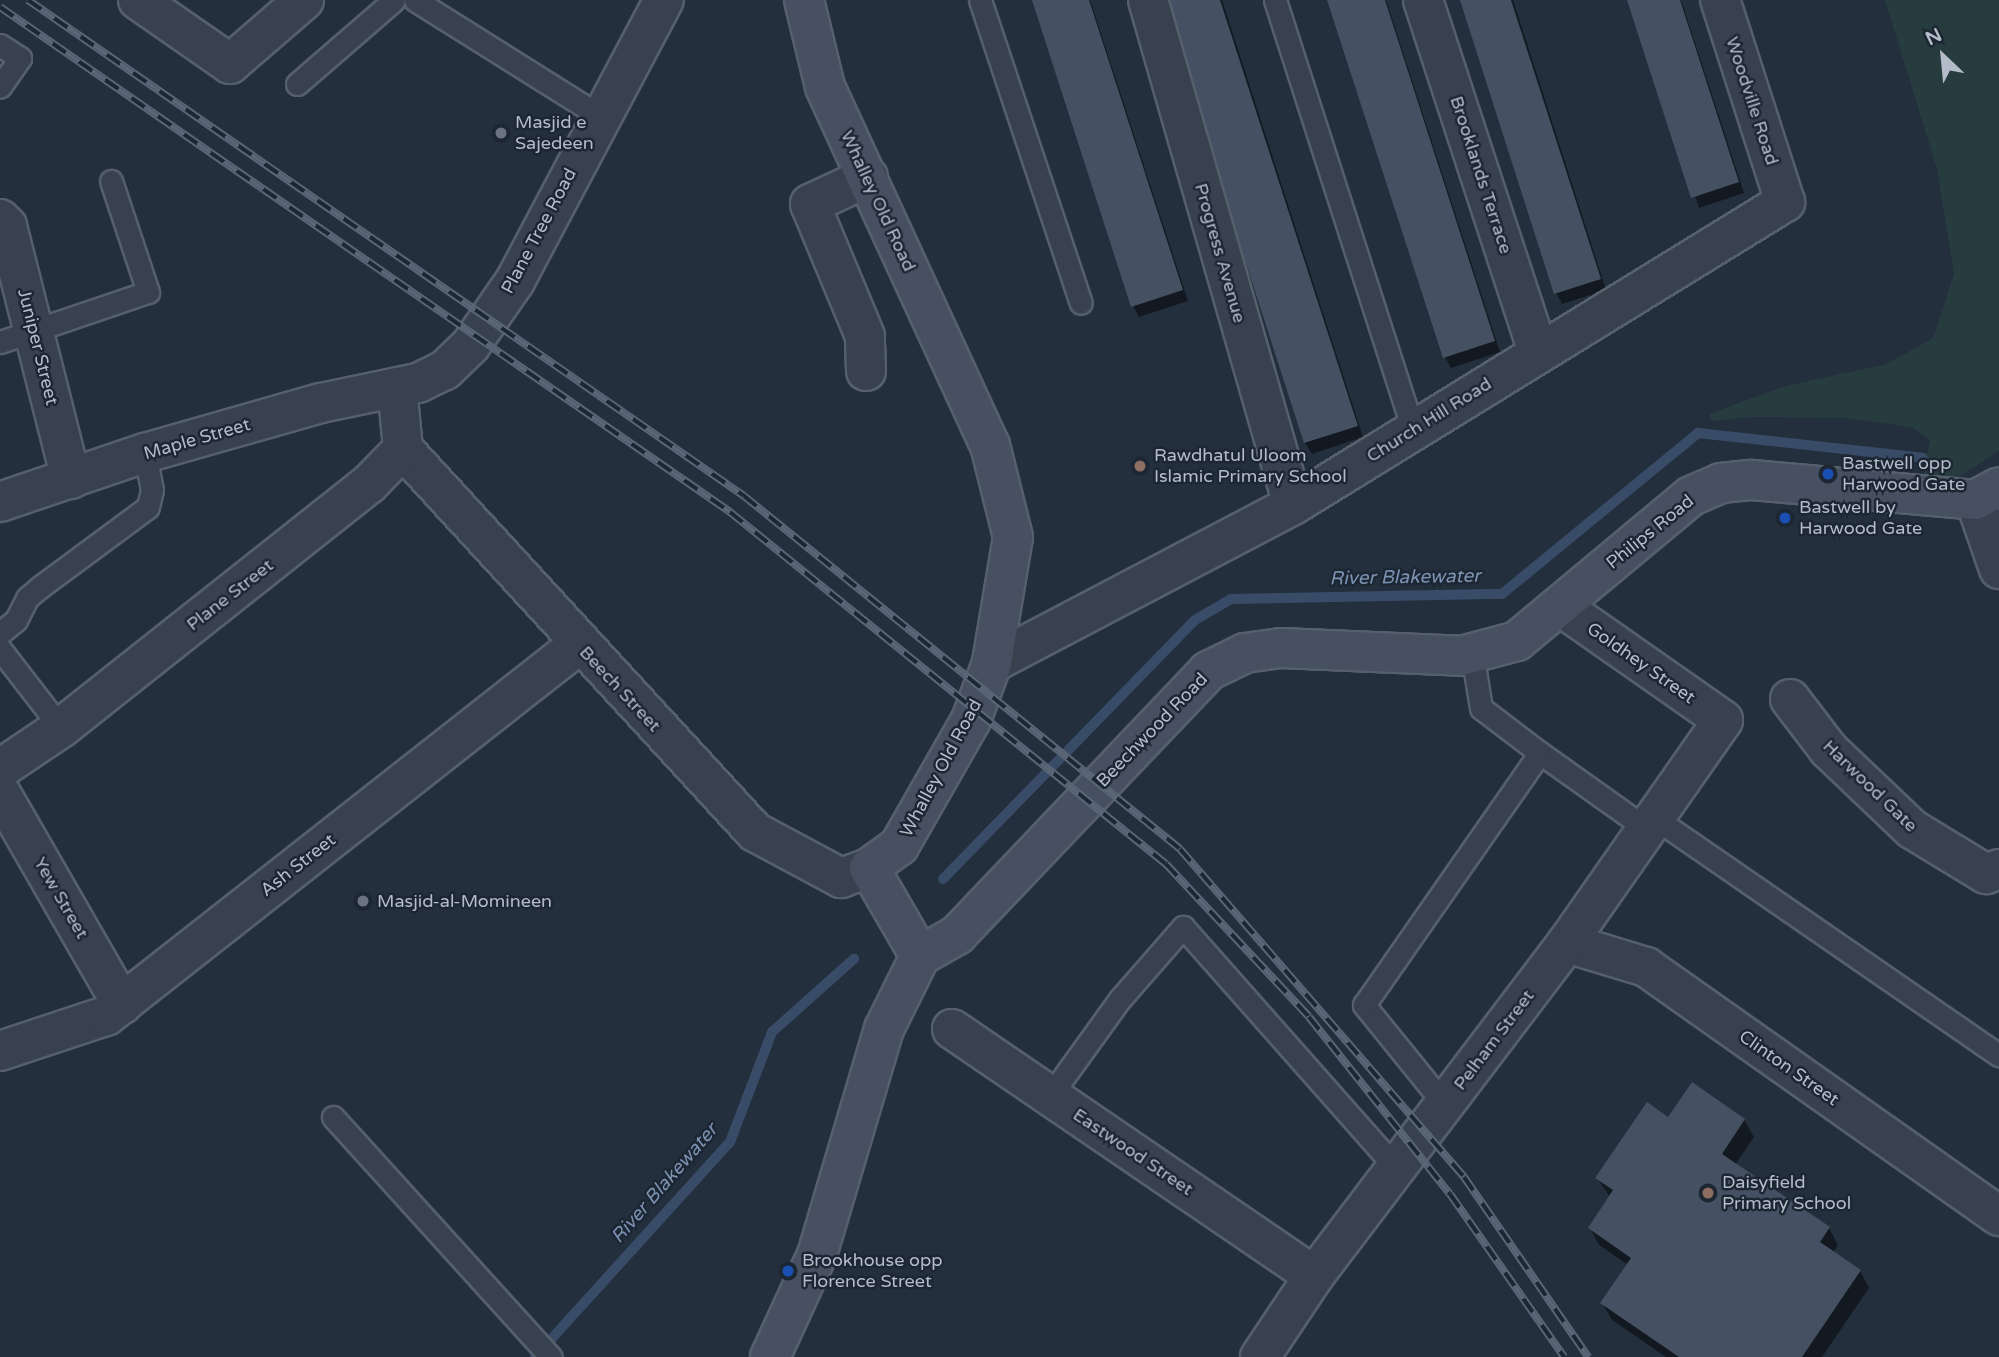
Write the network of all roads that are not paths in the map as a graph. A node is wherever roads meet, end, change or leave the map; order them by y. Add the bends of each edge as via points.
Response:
1 (138, 0) edge
2 (304, 0) edge
3 (394, 0) edge
4 (415, 0) edge
5 (664, 0) edge
6 (804, 0) edge
7 (979, 0) edge
8 (1148, 0) edge
9 (1275, 0) edge
10 (1423, 0) edge
11 (1720, 0) edge
12 (0, 44) edge
13 (296, 84) dead end
14 (0, 87) edge
15 (600, 116) junction
16 (868, 177) junction
17 (111, 181) dead end
18 (1785, 202) joint
19 (0, 219) edge
20 (1081, 303) dead end
21 (17, 336) edge
22 (1538, 351) junction
23 (866, 371) dead end
24 (397, 387) junction
25 (1413, 430) junction
26 (403, 449) junction
27 (145, 453) junction
28 (71, 478) junction
29 (1987, 493) edge
30 (0, 502) edge
31 (1293, 505) junction
32 (1999, 569) edge
33 (1560, 606) junction
34 (0, 633) edge
35 (578, 645) junction
36 (0, 649) edge
37 (1472, 653) junction
38 (992, 663) junction
39 (1790, 699) dead end
40 (1723, 720) joint
41 (61, 729) junction
42 (1540, 753) junction
43 (0, 769) edge
44 (0, 792) edge
45 (1651, 823) junction
46 (869, 868) junction
47 (1999, 869) edge
48 (1567, 943) junction
49 (920, 956) junction
50 (122, 1004) junction
51 (953, 1029) dead end
52 (0, 1051) edge
53 (1999, 1055) edge
54 (1050, 1096) junction
55 (1445, 1105) junction
56 (333, 1117) dead end
57 (1396, 1168) junction
58 (1999, 1216) edge
59 (1314, 1276) junction
60 (551, 1357) edge
61 (770, 1357) edge
62 (1260, 1357) edge

1 - 2 street via 230,64
3 - 13 lane
4 - 15 lane
5 - 15 street, Plane Tree Road
6 - 16 street, Whalley Old Road via 825,88
7 - 20 lane
8 - 31 street, Progress Avenue
9 - 25 lane
10 - 22 street, Brooklands Terrace
11 - 18 street, Woodville Road
12 - 14 lane via 20,58
15 - 24 street, Plane Tree Road via 515,281 470,346 445,370
16 - 23 street via 810,204 865,336
16 - 38 street, Whalley Old Road via 990,445 1013,537
17 - 21 lane via 148,292
18 - 22 street, Church Hill Road
19 - 21 street, Juniper Street via 7,226
21 - 28 street, Juniper Street
22 - 25 street, Church Hill Road
24 - 26 street
24 - 27 street, Maple Street via 321,403
25 - 31 street, Church Hill Road
26 - 35 street, Beech Street
26 - 41 street, Plane Street via 369,484
27 - 28 street, Maple Street
27 - 34 lane via 152,490 148,507 27,598 16,620
28 - 30 street, Maple Street
29 - 32 street
29 - 33 street, Philips Road via 1752,480 1721,483 1691,496
31 - 38 street, Church Hill Road
33 - 37 street, Beechwood Road via 1517,641
33 - 40 street, Goldhey Street
35 - 46 street, Beech Street via 755,832 841,878
35 - 50 street, Ash Street
36 - 41 lane
37 - 42 lane via 1481,708
37 - 49 street, Beechwood Road via 1281,648 1245,653 1208,671 957,935
38 - 46 street, Whalley Old Road via 971,720 899,846
39 - 47 street, Harwood Gate via 1829,750 1912,829 1986,874
40 - 45 street, Pelham Street
41 - 43 street, Plane Street
42 - 45 lane
42 - 55 lane via 1364,1004
44 - 50 street, Yew Street
45 - 48 street, Pelham Street
45 - 53 lane
46 - 49 street
48 - 55 street, Pelham Street
48 - 58 street, Clinton Street via 1646,967
49 - 61 street via 884,1029 817,1255
50 - 52 street, Ash Street via 106,1016
51 - 54 street, Eastwood Street
54 - 57 lane via 1120,999 1183,927
54 - 59 street, Eastwood Street
55 - 57 street, Pelham Street
56 - 60 lane
57 - 59 street, Pelham Street
59 - 62 street, Pelham Street

